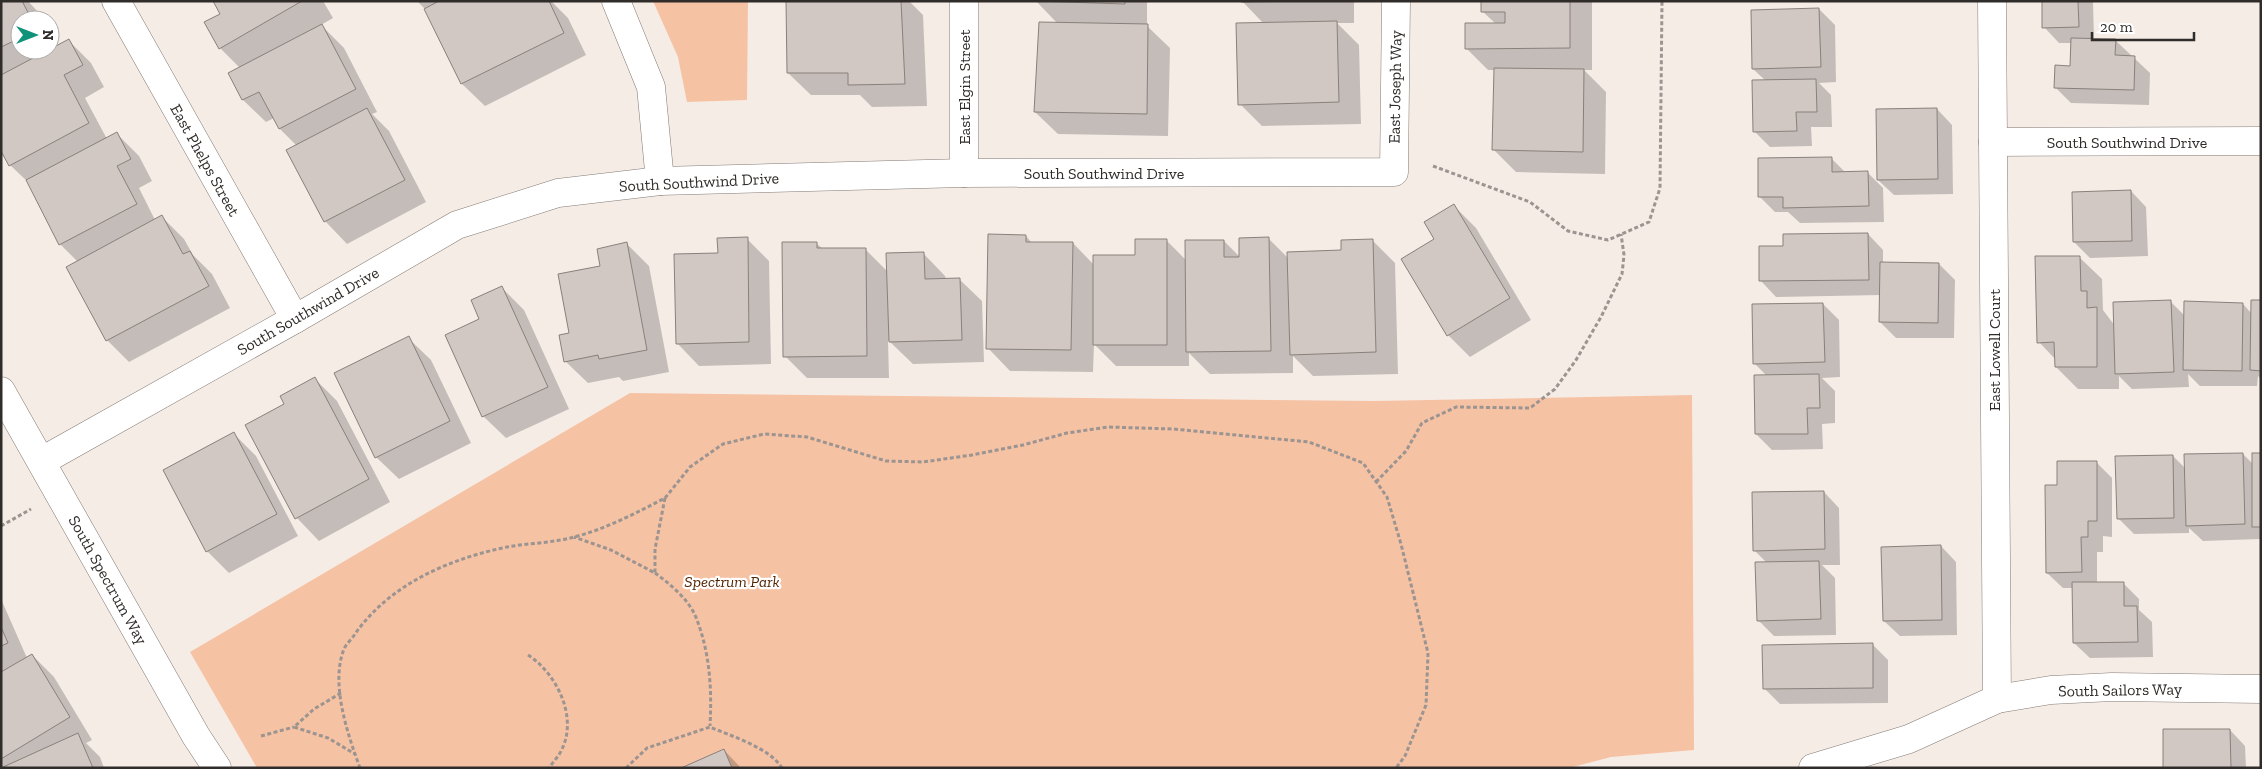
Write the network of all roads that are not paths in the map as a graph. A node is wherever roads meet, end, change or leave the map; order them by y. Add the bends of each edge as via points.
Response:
1 (116, 1) edge
2 (616, 1) edge
3 (964, 1) edge
4 (1396, 1) edge
5 (1992, 1) edge
6 (2261, 141) edge
7 (1993, 142) junction
8 (1394, 172) joint
9 (964, 173) junction
10 (660, 181) junction
11 (295, 320) junction
12 (1, 391) edge
13 (42, 461) junction
14 (2261, 689) edge
15 (1997, 699) junction
16 (217, 768) edge
17 (1813, 768) edge

1 - 11 street, East Phelps Street
2 - 10 street via 651,87
3 - 9 street, East Elgin Street
4 - 8 street, East Joseph Way
5 - 7 street, East Lowell Court
6 - 7 street, South Southwind Drive
7 - 15 street, East Lowell Court
8 - 9 street, South Southwind Drive
9 - 10 street, South Southwind Drive
10 - 11 street, South Southwind Drive via 558,193 457,225
11 - 13 street, South Southwind Drive
12 - 13 street, South Spectrum Way
13 - 16 street, South Spectrum Way
14 - 15 street, South Sailors Way via 2112,687 2051,690
15 - 17 street, South Sailors Way via 1910,739

